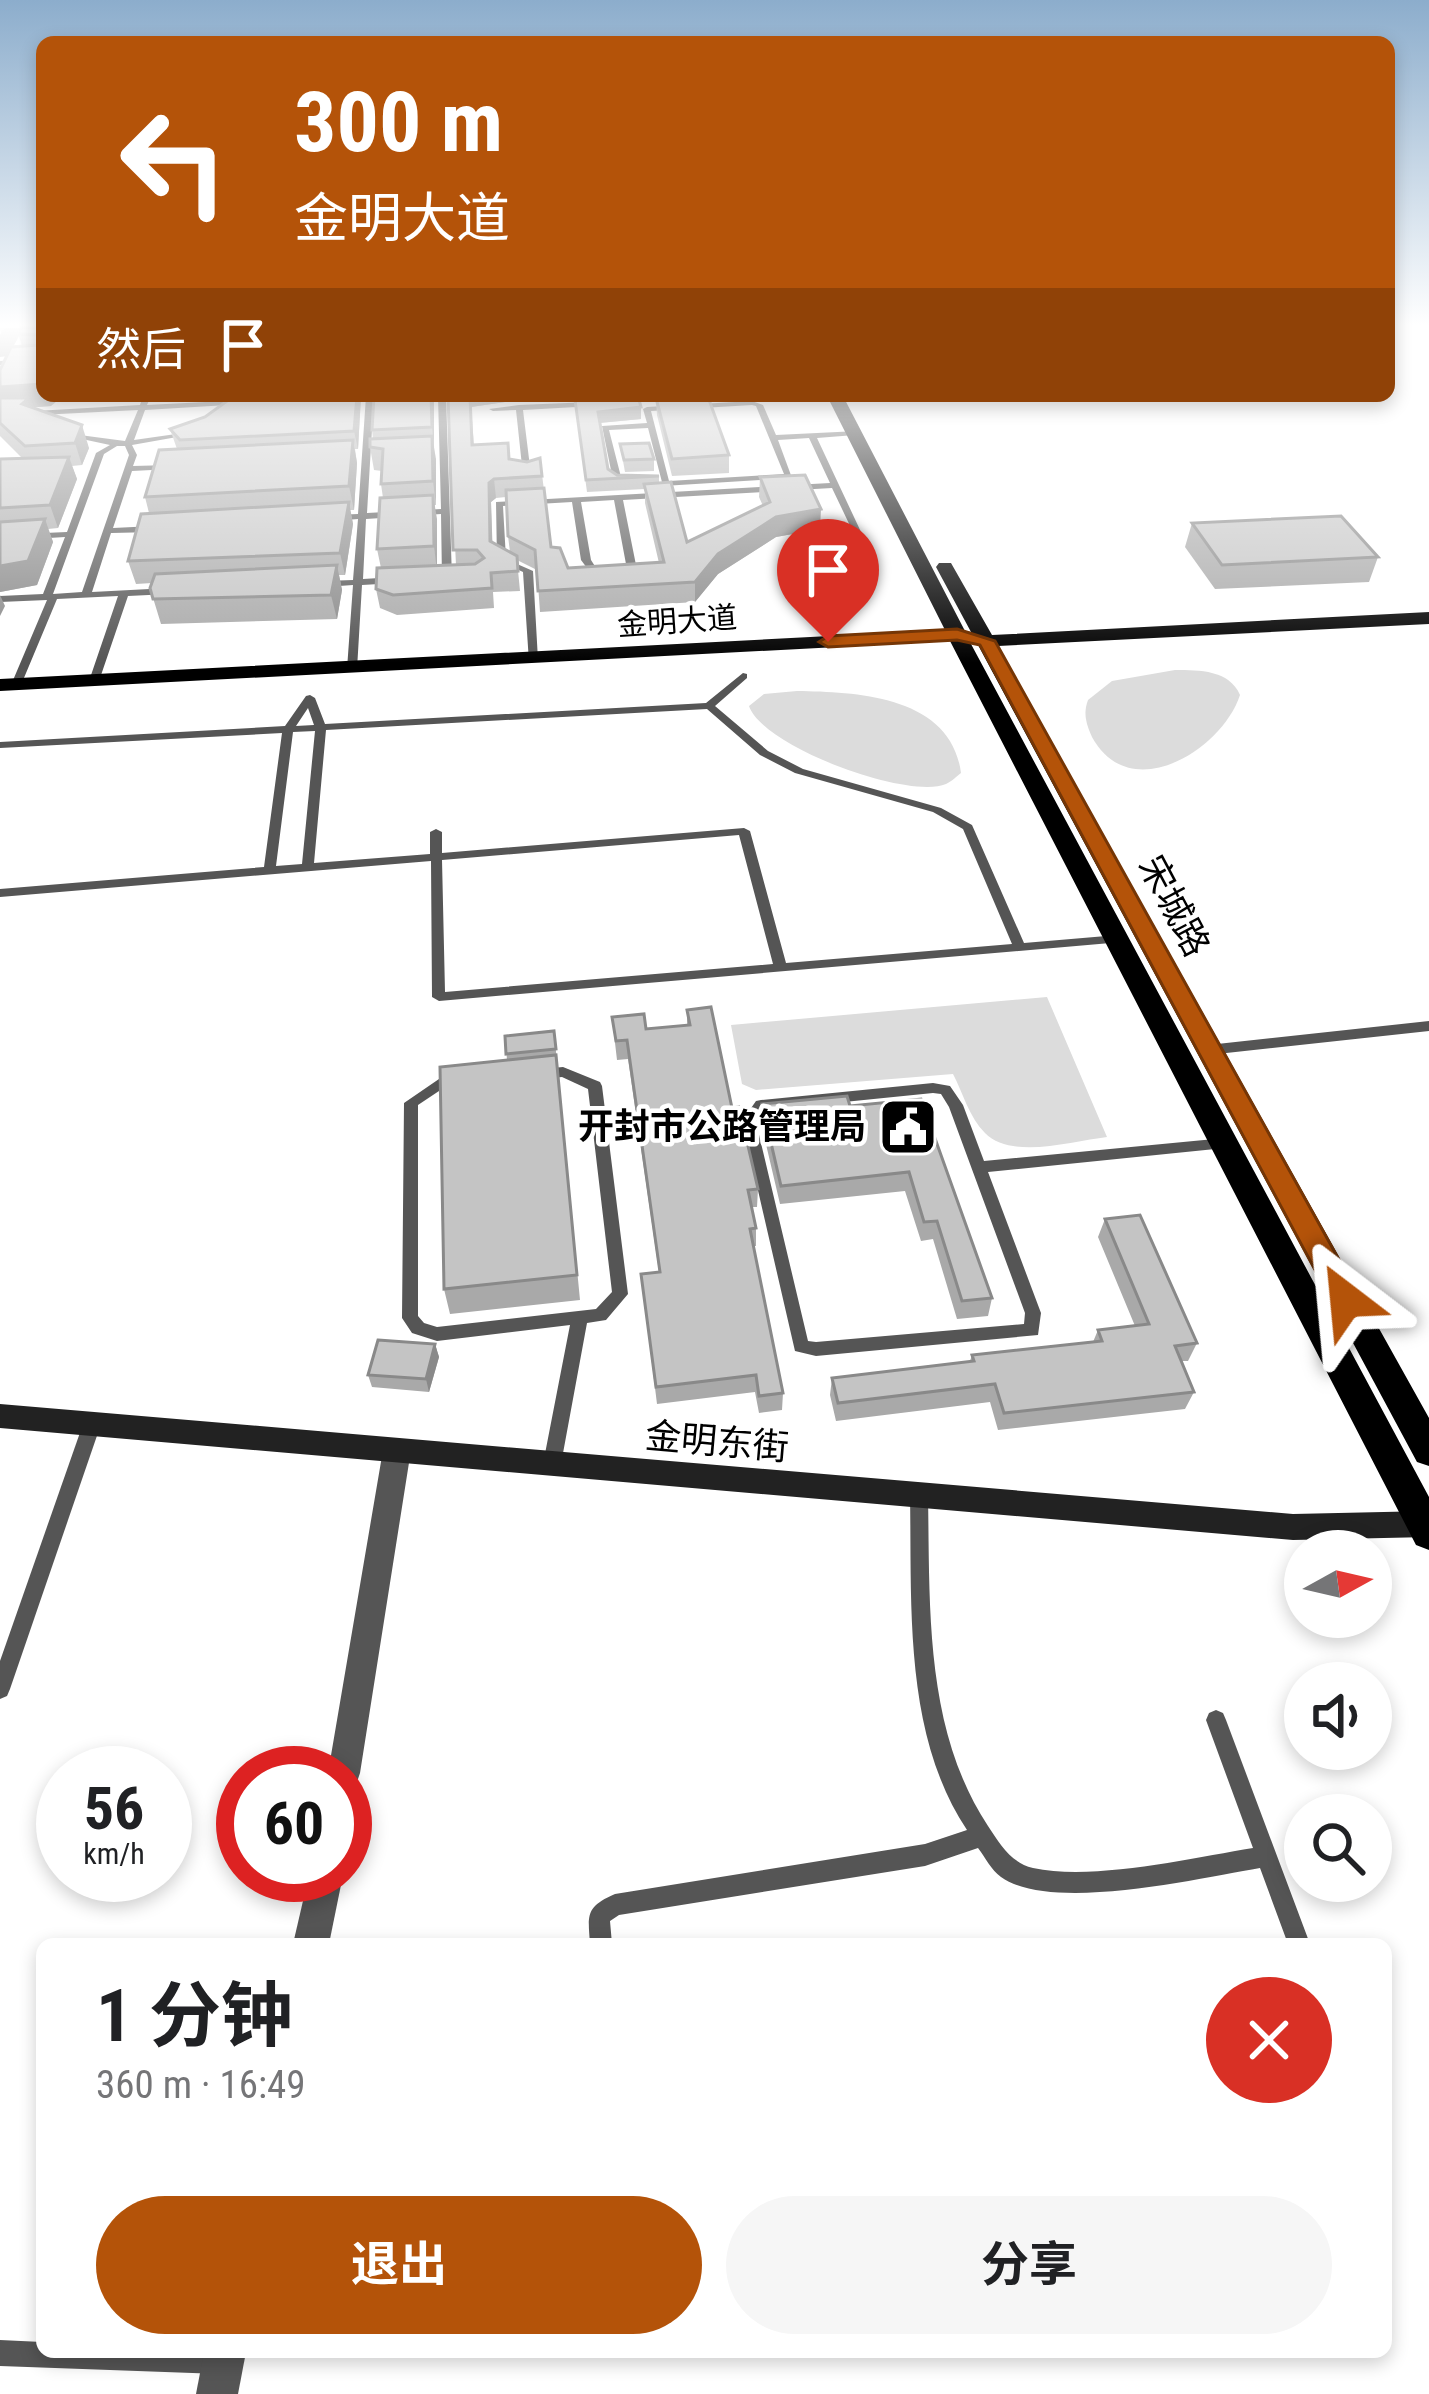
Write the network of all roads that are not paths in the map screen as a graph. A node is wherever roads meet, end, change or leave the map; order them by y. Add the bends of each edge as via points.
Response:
1 (86, 440) edge
2 (130, 440) edge
3 (150, 440) edge
4 (368, 440) edge
5 (443, 440) edge
6 (523, 440) edge
7 (608, 440) edge
8 (655, 440) edge
9 (773, 440) edge
10 (814, 440) edge
11 (859, 440) edge
12 (875, 440) edge
13 (128, 444) junction
14 (657, 447) junction
15 (610, 450) junction
16 (443, 451) junction
17 (424, 452) edge
18 (386, 454) edge
19 (367, 455) junction
20 (343, 457) edge
21 (176, 466) edge
22 (128, 469) junction
23 (93, 471) junction
24 (70, 473) edge
25 (527, 475) edge
26 (664, 477) junction
27 (835, 485) junction
28 (618, 496) junction
29 (576, 499) junction
30 (445, 511) junction
31 (363, 516) junction
32 (317, 519) edge
33 (177, 527) edge
34 (107, 532) junction
35 (857, 532) dead end
36 (70, 534) junction
37 (0, 538) edge
38 (462, 577) edge
39 (446, 578) junction
40 (425, 579) edge
41 (403, 580) edge
42 (360, 582) junction
43 (313, 584) edge
44 (171, 591) edge
45 (124, 593) junction
46 (86, 595) junction
47 (50, 597) junction
48 (0, 599) edge
49 (1429, 617) edge
50 (1429, 633) edge
51 (977, 647) junction
52 (533, 660) junction
53 (352, 669) junction
54 (743, 676) dead end
55 (94, 680) junction
56 (6, 690) edge
57 (312, 691) junction
58 (709, 706) junction
59 (321, 728) junction
60 (288, 729) junction
61 (0, 745) edge
62 (436, 832) dead end
63 (436, 857) junction
64 (308, 868) junction
65 (269, 871) junction
66 (0, 893) edge
67 (1118, 938) junction
68 (1020, 948) junction
69 (780, 965) junction
70 (1429, 1027) edge
71 (1208, 1050) junction
72 (1225, 1143) junction
73 (979, 1167) junction
74 (580, 1318) junction
75 (0, 1416) edge
76 (92, 1424) junction
77 (397, 1450) junction
78 (1429, 1451) edge
79 (552, 1463) junction
80 (919, 1495) junction
81 (1427, 1527) edge
82 (0, 1689) edge
83 (1216, 1720) dead end
84 (348, 1746) edge
85 (981, 1836) junction
86 (1266, 1856) junction
87 (320, 1902) edge
88 (312, 1938) edge
89 (601, 1938) edge
90 (1297, 1938) edge
91 (0, 2354) edge
92 (36, 2356) edge
93 (59, 2358) edge
94 (222, 2369) edge

1 - 13 lane
2 - 13 lane
3 - 13 lane
4 - 19 lane
5 - 16 lane
6 - 25 lane
7 - 15 lane
8 - 14 lane
9 - 26 lane via 789,476 666,484
10 - 27 lane
11 - 51 main road, 宋城路
12 - 51 main road, 宋城路
13 - 22 lane
13 - 23 lane via 100,453
14 - 15 lane
14 - 26 lane
15 - 26 lane via 617,480
16 - 17 lane
16 - 30 lane
18 - 19 lane
19 - 20 lane
19 - 31 lane
21 - 22 lane
22 - 34 lane
23 - 24 lane
23 - 36 lane
27 - 28 lane
27 - 35 lane
28 - 29 lane
28 - 29 lane via 631,565 616,573 589,568
29 - 52 lane via 499,504 502,560 528,572
30 - 31 lane
30 - 39 lane
31 - 32 lane
31 - 42 lane
33 - 34 lane
34 - 46 lane
36 - 37 lane
36 - 47 lane
38 - 39 lane
39 - 40 lane
41 - 42 lane
42 - 43 lane
42 - 53 lane
44 - 45 lane
45 - 46 lane
45 - 55 lane
46 - 47 lane
47 - 48 lane
47 - 56 lane
49 - 51 main road, 金明大道
50 - 51 main road, 金明大道
51 - 52 main road, 金明大道
51 - 57 main road, 金明大道
51 - 67 main road, 宋城路
51 - 71 main road, 宋城路
52 - 53 main road, 金明大道
53 - 55 main road, 金明大道
54 - 58 lane
55 - 56 main road, 金明大道
56 - 57 main road, 金明大道
57 - 59 lane
57 - 60 lane
58 - 59 lane
58 - 68 lane via 799,771 968,826
59 - 60 lane
59 - 64 lane
60 - 61 lane
60 - 65 lane
62 - 63 lane
63 - 64 lane
63 - 69 lane via 744,831
63 - 69 lane via 439,997
64 - 65 lane
65 - 66 lane
67 - 68 lane
67 - 72 main road, 宋城路
68 - 69 lane
70 - 71 lane
71 - 78 main road, 宋城路
72 - 73 lane
72 - 81 main road, 宋城路
73 - 73 lane via 1034,1313 1032,1330 802,1346 749,1121 760,1105 945,1090
74 - 74 lane via 436,1334 410,1318 411,1103 423,1090 562,1072 596,1086 620,1294 600,1315
74 - 79 lane
75 - 76 street, 金明东街
76 - 77 street, 金明东街
76 - 82 lane
77 - 79 street, 金明东街
77 - 84 street
79 - 80 street, 金明东街
80 - 81 street, 金明东街 via 1293,1527
80 - 85 lane via 923,1647 939,1740
83 - 86 lane
85 - 86 lane via 1010,1870 1051,1881
85 - 89 lane via 925,1855 615,1905 599,1916
86 - 90 lane
87 - 88 street
91 - 92 lane
93 - 94 lane

